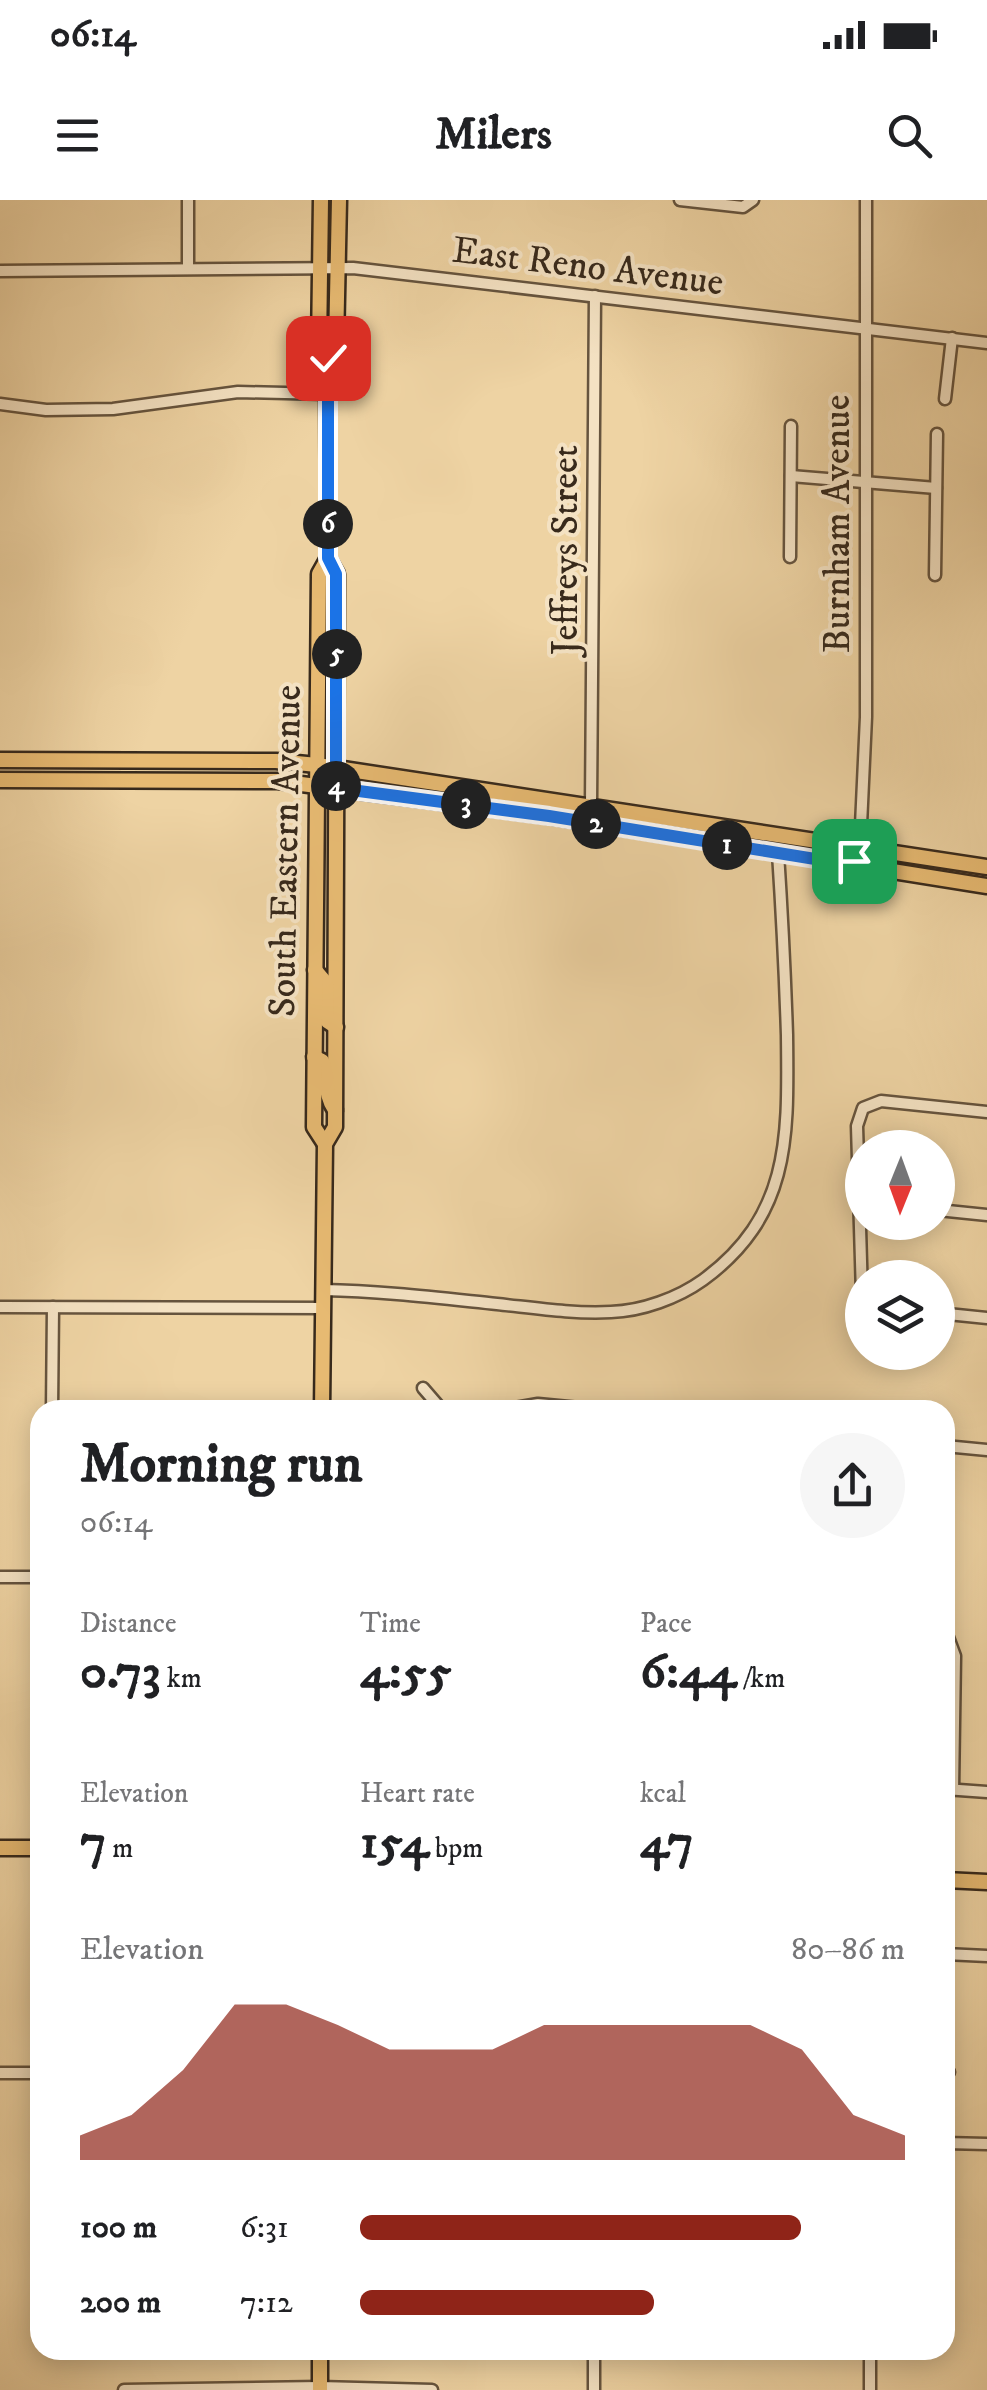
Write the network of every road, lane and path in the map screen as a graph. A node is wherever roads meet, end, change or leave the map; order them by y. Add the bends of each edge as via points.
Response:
1 (188, 200) edge
2 (321, 200) edge
3 (339, 200) edge
4 (680, 200) edge
5 (866, 200) edge
6 (752, 201) edge
7 (320, 266) junction
8 (338, 267) junction
9 (188, 268) junction
10 (0, 270) edge
11 (595, 296) junction
12 (865, 329) junction
13 (952, 338) junction
14 (987, 342) edge
15 (328, 358) junction
16 (327, 394) junction
17 (945, 399) dead end
18 (0, 404) edge
19 (791, 426) dead end
20 (937, 434) dead end
21 (791, 476) junction
22 (865, 482) junction
23 (936, 488) junction
24 (790, 557) dead end
25 (328, 558) junction
26 (935, 576) dead end
27 (0, 760) edge
28 (60, 761) junction
29 (146, 761) junction
30 (316, 765) junction
31 (336, 768) junction
32 (0, 777) edge
33 (56, 780) junction
34 (316, 786) junction
35 (336, 788) junction
36 (591, 804) junction
37 (642, 812) junction
38 (549, 816) junction
39 (594, 824) junction
40 (860, 848) junction
41 (778, 853) junction
42 (903, 854) junction
43 (814, 858) junction
44 (852, 865) junction
45 (987, 866) edge
46 (987, 886) edge
47 (314, 969) junction
48 (336, 1027) junction
49 (314, 1058) junction
50 (335, 1110) junction
51 (987, 1112) edge
52 (857, 1130) edge
53 (325, 1144) junction
54 (955, 1212) edge
55 (987, 1215) edge
56 (323, 1290) junction
57 (0, 1307) edge
58 (53, 1307) junction
59 (323, 1308) junction
60 (955, 1315) edge
61 (987, 1318) edge
62 (423, 1388) dead end
63 (52, 1400) edge
64 (322, 1400) edge
65 (433, 1400) edge
66 (955, 1447) edge
67 (987, 1450) edge
68 (0, 1576) edge
69 (30, 1577) edge
70 (955, 1790) edge
71 (987, 1792) edge
72 (0, 1848) edge
73 (30, 1848) edge
74 (955, 1880) edge
75 (987, 1882) edge
76 (955, 1954) edge
77 (987, 1956) edge
78 (0, 2073) edge
79 (30, 2073) edge
80 (955, 2143) edge
81 (987, 2144) edge
82 (320, 2360) edge
83 (594, 2360) edge
84 (870, 2360) edge
85 (320, 2388) edge
86 (124, 2390) edge
87 (432, 2390) edge
88 (594, 2390) edge
89 (870, 2390) edge

1 - 9 street
2 - 7 main road, South Eastern Avenue
3 - 8 main road, South Eastern Avenue
4 - 6 street via 742,207
5 - 12 street, Burnham Avenue
7 - 8 street, East Reno Avenue
7 - 9 street, East Reno Avenue
7 - 15 main road, South Eastern Avenue via 320,346
8 - 11 street, East Reno Avenue
8 - 15 main road, South Eastern Avenue via 336,346
9 - 10 street, East Reno Avenue
11 - 12 street, East Reno Avenue
11 - 36 street, Jeffreys Street
12 - 13 street, East Reno Avenue
12 - 22 street, Burnham Avenue
13 - 14 street, East Reno Avenue
13 - 17 street
15 - 16 main road, South Eastern Avenue
16 - 18 street via 238,392 113,409
16 - 25 main road, South Eastern Avenue
19 - 21 street
20 - 23 street
21 - 22 street
21 - 24 street
22 - 23 street
22 - 40 street, Burnham Avenue
23 - 26 street
25 - 30 main road, South Eastern Avenue via 319,574
25 - 31 main road, South Eastern Avenue via 336,574
27 - 28 main road
28 - 29 main road
28 - 32 main road
29 - 30 main road
29 - 33 main road via 64,770
30 - 31 main road
30 - 34 main road, South Eastern Avenue
31 - 35 main road, South Eastern Avenue
31 - 36 main road
32 - 33 main road
33 - 34 main road
34 - 35 main road
34 - 47 main road, South Eastern Avenue
35 - 38 main road
35 - 48 main road, South Eastern Avenue
36 - 37 main road
36 - 38 main road via 586,812 561,809
37 - 39 main road via 629,819 599,816
37 - 40 main road
38 - 39 main road
39 - 41 main road
40 - 42 main road
40 - 43 main road
41 - 43 main road
41 - 56 street via 788,1123 770,1200 724,1264 692,1288 616,1312
42 - 44 main road via 860,858
42 - 45 main road
43 - 44 main road
44 - 46 main road
47 - 48 main road via 326,984 326,1022
47 - 49 main road, South Eastern Avenue
48 - 50 main road, South Eastern Avenue
49 - 50 main road via 326,1068 326,1096
49 - 53 main road, South Eastern Avenue via 314,1127
50 - 53 main road, South Eastern Avenue
51 - 52 street via 881,1101 863,1108
53 - 56 main road, South Eastern Avenue
54 - 55 street
56 - 59 main road, South Eastern Avenue
57 - 58 street
58 - 59 street
58 - 63 street
59 - 64 main road, South Eastern Avenue
60 - 61 street
62 - 65 street
66 - 67 street
68 - 69 street
70 - 71 street
72 - 73 main road
74 - 75 main road
76 - 77 street
78 - 79 street
80 - 81 street
82 - 85 main road
83 - 88 street
84 - 89 street
85 - 86 street
85 - 87 street

